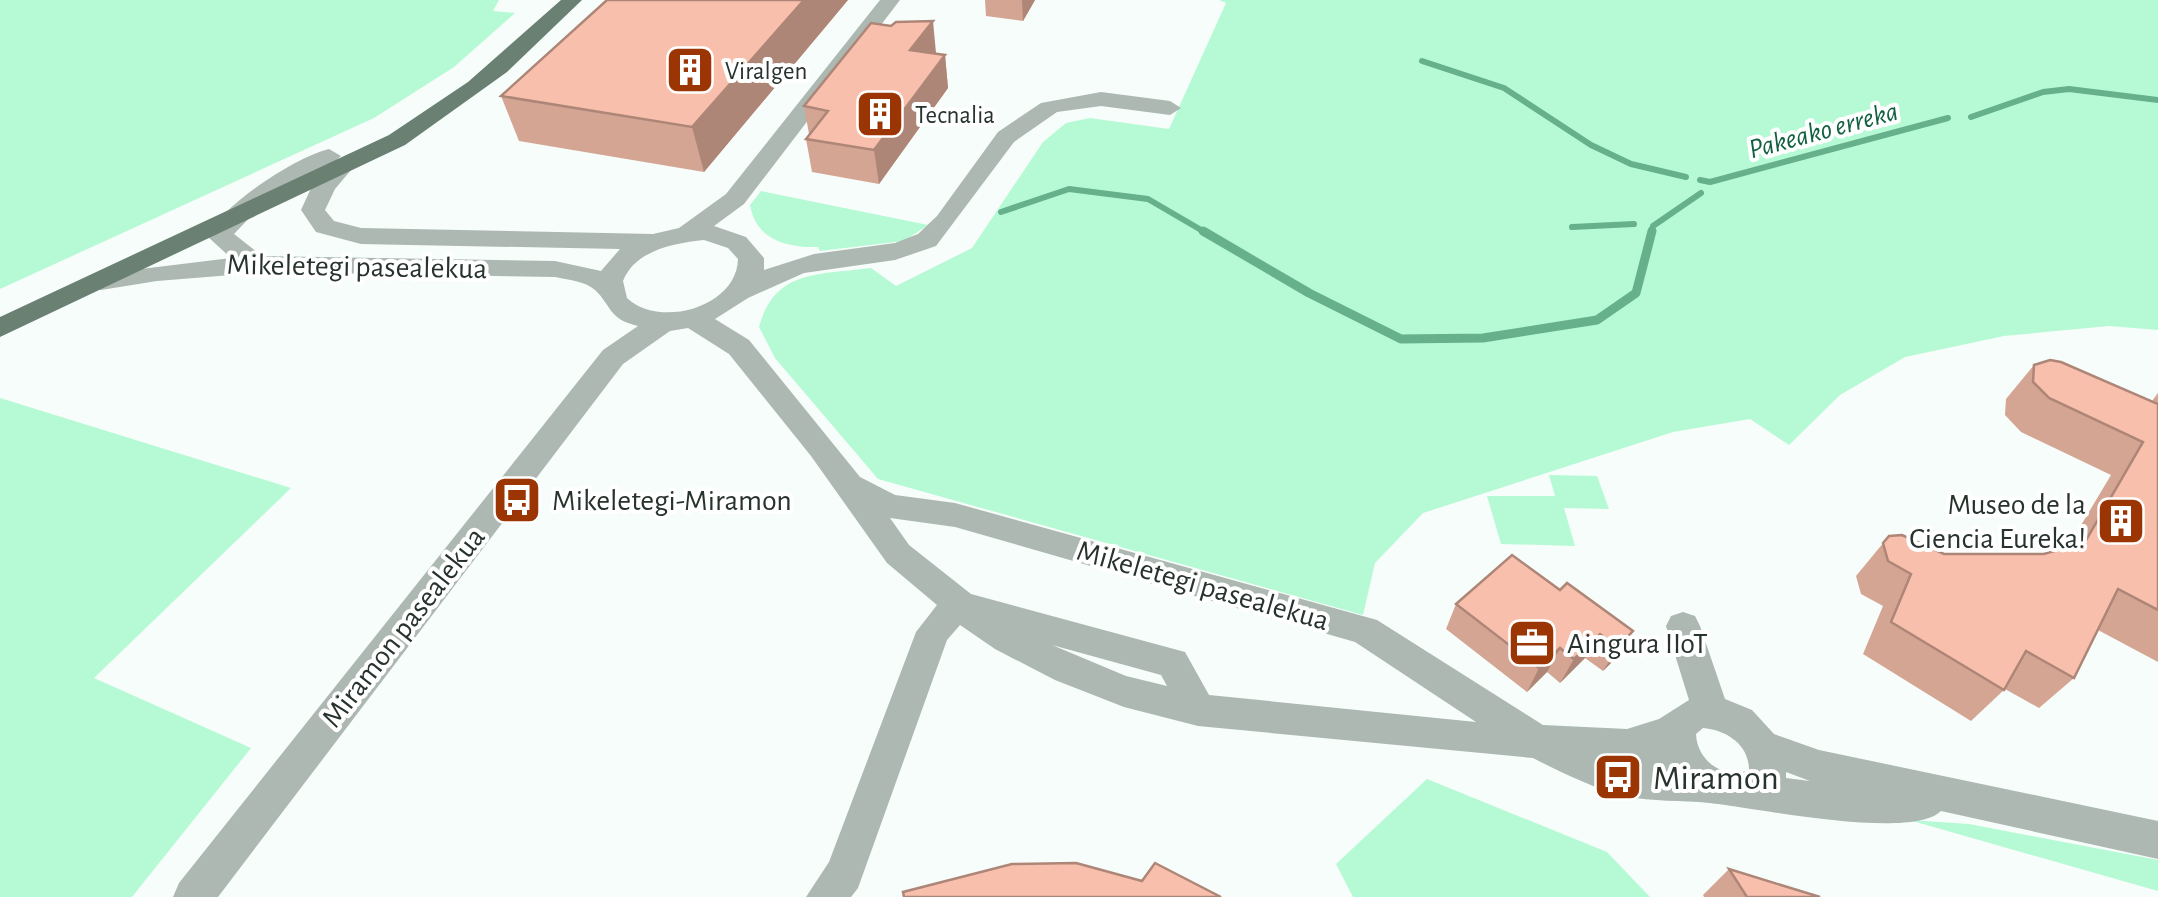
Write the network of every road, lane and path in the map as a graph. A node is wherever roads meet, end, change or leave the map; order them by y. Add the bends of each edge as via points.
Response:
1 (548, 0) edge
2 (572, 0) edge
3 (890, 0) edge
4 (1170, 108) dead end
5 (334, 163) junction
6 (735, 200) junction
7 (222, 224) junction
8 (688, 232) junction
9 (651, 242) junction
10 (742, 246) junction
11 (816, 261) junction
12 (253, 262) junction
13 (100, 281) junction
14 (614, 296) junction
15 (738, 296) junction
16 (0, 307) edge
17 (694, 319) junction
18 (664, 322) junction
19 (0, 328) edge
20 (739, 347) junction
21 (612, 357) junction
22 (848, 484) junction
23 (958, 605) junction
24 (1683, 626) dead end
25 (1690, 732) junction
26 (1533, 741) junction
27 (1765, 748) junction
28 (1731, 789) junction
29 (1959, 800) junction
30 (2158, 840) edge
31 (193, 897) edge
32 (826, 897) edge

1 - 5 main road via 462,80
2 - 5 main road via 466,98 424,126
3 - 6 street
4 - 11 street via 1096,98 1048,106 1025,118 988,158 936,233 904,248
5 - 7 street via 254,200
5 - 9 street, Mikeletegi pasealekua via 314,210 323,226 340,232
5 - 16 main road
6 - 8 street
6 - 10 street
7 - 12 street via 220,236
7 - 13 main road
8 - 9 street
8 - 10 street
9 - 14 street via 621,263
10 - 11 street
10 - 15 street via 754,264
11 - 15 street via 778,272
12 - 13 street, Mikeletegi pasealekua
12 - 14 street, Mikeletegi pasealekua via 555,269 593,276
13 - 19 main road
14 - 18 street via 644,320
14 - 21 street
15 - 17 street
15 - 20 street
17 - 18 street
17 - 20 street, Mikeletegi pasealekua
18 - 21 street, Miramon pasealekua
20 - 22 street, Mikeletegi pasealekua
21 - 31 street, Miramon pasealekua
22 - 23 street, Mikeletegi pasealekua via 898,554
22 - 26 street, Mikeletegi pasealekua via 890,506 954,515 1365,630 1408,652
23 - 26 street, Mikeletegi pasealekua via 1067,669 1198,710
23 - 32 street via 933,632 844,874
24 - 25 street
25 - 26 street, Mikeletegi pasealekua via 1626,746
25 - 27 street, Mikeletegi pasealekua via 1743,723
25 - 28 street, Mikeletegi pasealekua via 1699,778
26 - 28 street, Mikeletegi pasealekua via 1618,776
27 - 28 street via 1770,761 1760,785
27 - 29 street, Mikeletegi pasealekua
28 - 29 street, Mikeletegi pasealekua via 1873,806
29 - 30 street, Mikeletegi pasealekua

